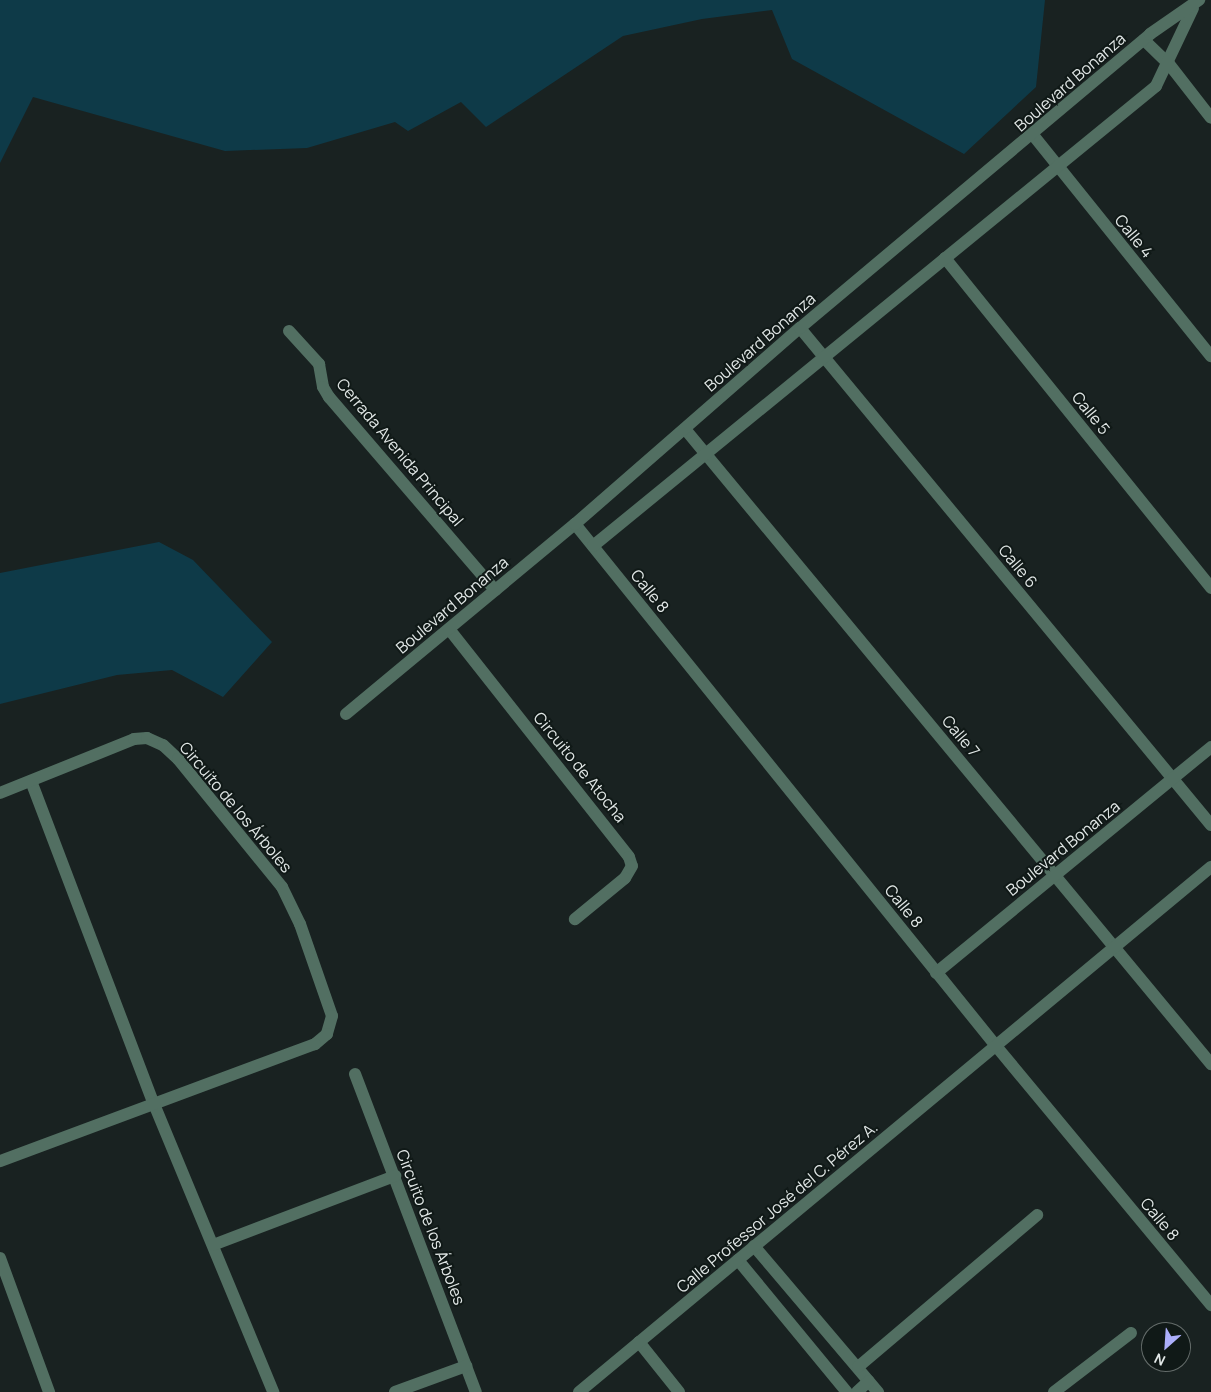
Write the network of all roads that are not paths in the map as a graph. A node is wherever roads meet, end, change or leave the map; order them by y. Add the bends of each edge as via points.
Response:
1 (1144, 40) junction
2 (1168, 64) junction
3 (1211, 118) edge
4 (1033, 135) junction
5 (1058, 166) junction
6 (945, 258) junction
7 (800, 328) junction
8 (289, 331) dead end
9 (1211, 356) edge
10 (824, 357) junction
11 (685, 429) junction
12 (706, 454) junction
13 (575, 524) junction
14 (593, 546) junction
15 (1211, 588) edge
16 (496, 590) junction
17 (449, 629) junction
18 (346, 714) dead end
19 (1211, 748) edge
20 (1173, 779) junction
21 (31, 781) junction
22 (0, 794) edge
23 (1211, 825) edge
24 (1211, 867) edge
25 (1055, 875) junction
26 (575, 919) dead end
27 (1116, 948) junction
28 (936, 973) junction
29 (996, 1046) junction
30 (1211, 1064) edge
31 (356, 1074) dead end
32 (154, 1104) junction
33 (0, 1161) edge
34 (395, 1176) junction
35 (1037, 1215) dead end
36 (213, 1245) junction
37 (754, 1246) junction
38 (0, 1258) edge
39 (738, 1260) junction
40 (1211, 1305) edge
41 (1131, 1332) dead end
42 (639, 1342) junction
43 (466, 1366) junction
44 (858, 1367) junction
45 (869, 1381) junction
46 (49, 1392) edge
47 (272, 1392) edge
48 (395, 1392) edge
49 (476, 1392) edge
50 (579, 1392) edge
51 (679, 1392) edge
52 (847, 1392) edge
53 (857, 1392) edge
54 (878, 1392) edge
55 (1054, 1392) edge

1 - 2 street
1 - 2 street, Boulevard Bonanza via 1199,0
1 - 4 street, Boulevard Bonanza
2 - 3 street
2 - 5 street, Boulevard Bonanza via 1156,86
4 - 5 street, Calle 4
4 - 7 street, Boulevard Bonanza
5 - 6 street, Boulevard Bonanza
5 - 9 street, Calle 4
6 - 10 street, Boulevard Bonanza
6 - 15 street, Calle 5
7 - 10 street, Calle 6
7 - 11 street, Boulevard Bonanza
8 - 16 street, Cerrada Avenida Principal via 322,369 323,387 329,397
10 - 12 street, Boulevard Bonanza
10 - 20 street, Calle 6
11 - 12 street, Calle 7
11 - 13 street, Boulevard Bonanza
12 - 14 street, Boulevard Bonanza
12 - 25 street, Calle 7
13 - 14 street, Calle 8
13 - 16 street, Boulevard Bonanza
14 - 28 street, Calle 8
16 - 17 street, Boulevard Bonanza
17 - 18 street, Boulevard Bonanza
17 - 26 street, Circuito de Atocha via 629,857 632,866 626,878
19 - 20 street, Boulevard Bonanza
20 - 23 street, Calle 6
20 - 25 street, Boulevard Bonanza
21 - 22 street, Circuito de los Árboles
21 - 32 street
21 - 32 street, Circuito de los Árboles via 134,739 147,738 157,742 178,759 266,864 292,905 309,947 332,1012 330,1027 323,1038
24 - 27 street
25 - 27 street, Calle 7
25 - 28 street, Boulevard Bonanza
27 - 29 street
27 - 30 street, Calle 7
28 - 29 street, Calle 8
29 - 37 street, Calle Professor José del C. Pérez A.
29 - 40 street, Calle 8
31 - 34 street, Circuito de los Árboles
32 - 33 street, Circuito de los Árboles
32 - 36 street
34 - 36 street
34 - 43 street, Circuito de los Árboles
35 - 44 street
36 - 47 street
37 - 39 street, Calle Professor José del C. Pérez A.
37 - 44 street
38 - 46 street
39 - 42 street, Calle Professor José del C. Pérez A.
39 - 52 street
41 - 55 street
42 - 50 street, Calle Professor José del C. Pérez A.
42 - 51 street
43 - 48 street
43 - 49 street, Circuito de los Árboles
44 - 45 street
45 - 53 street
45 - 54 street

